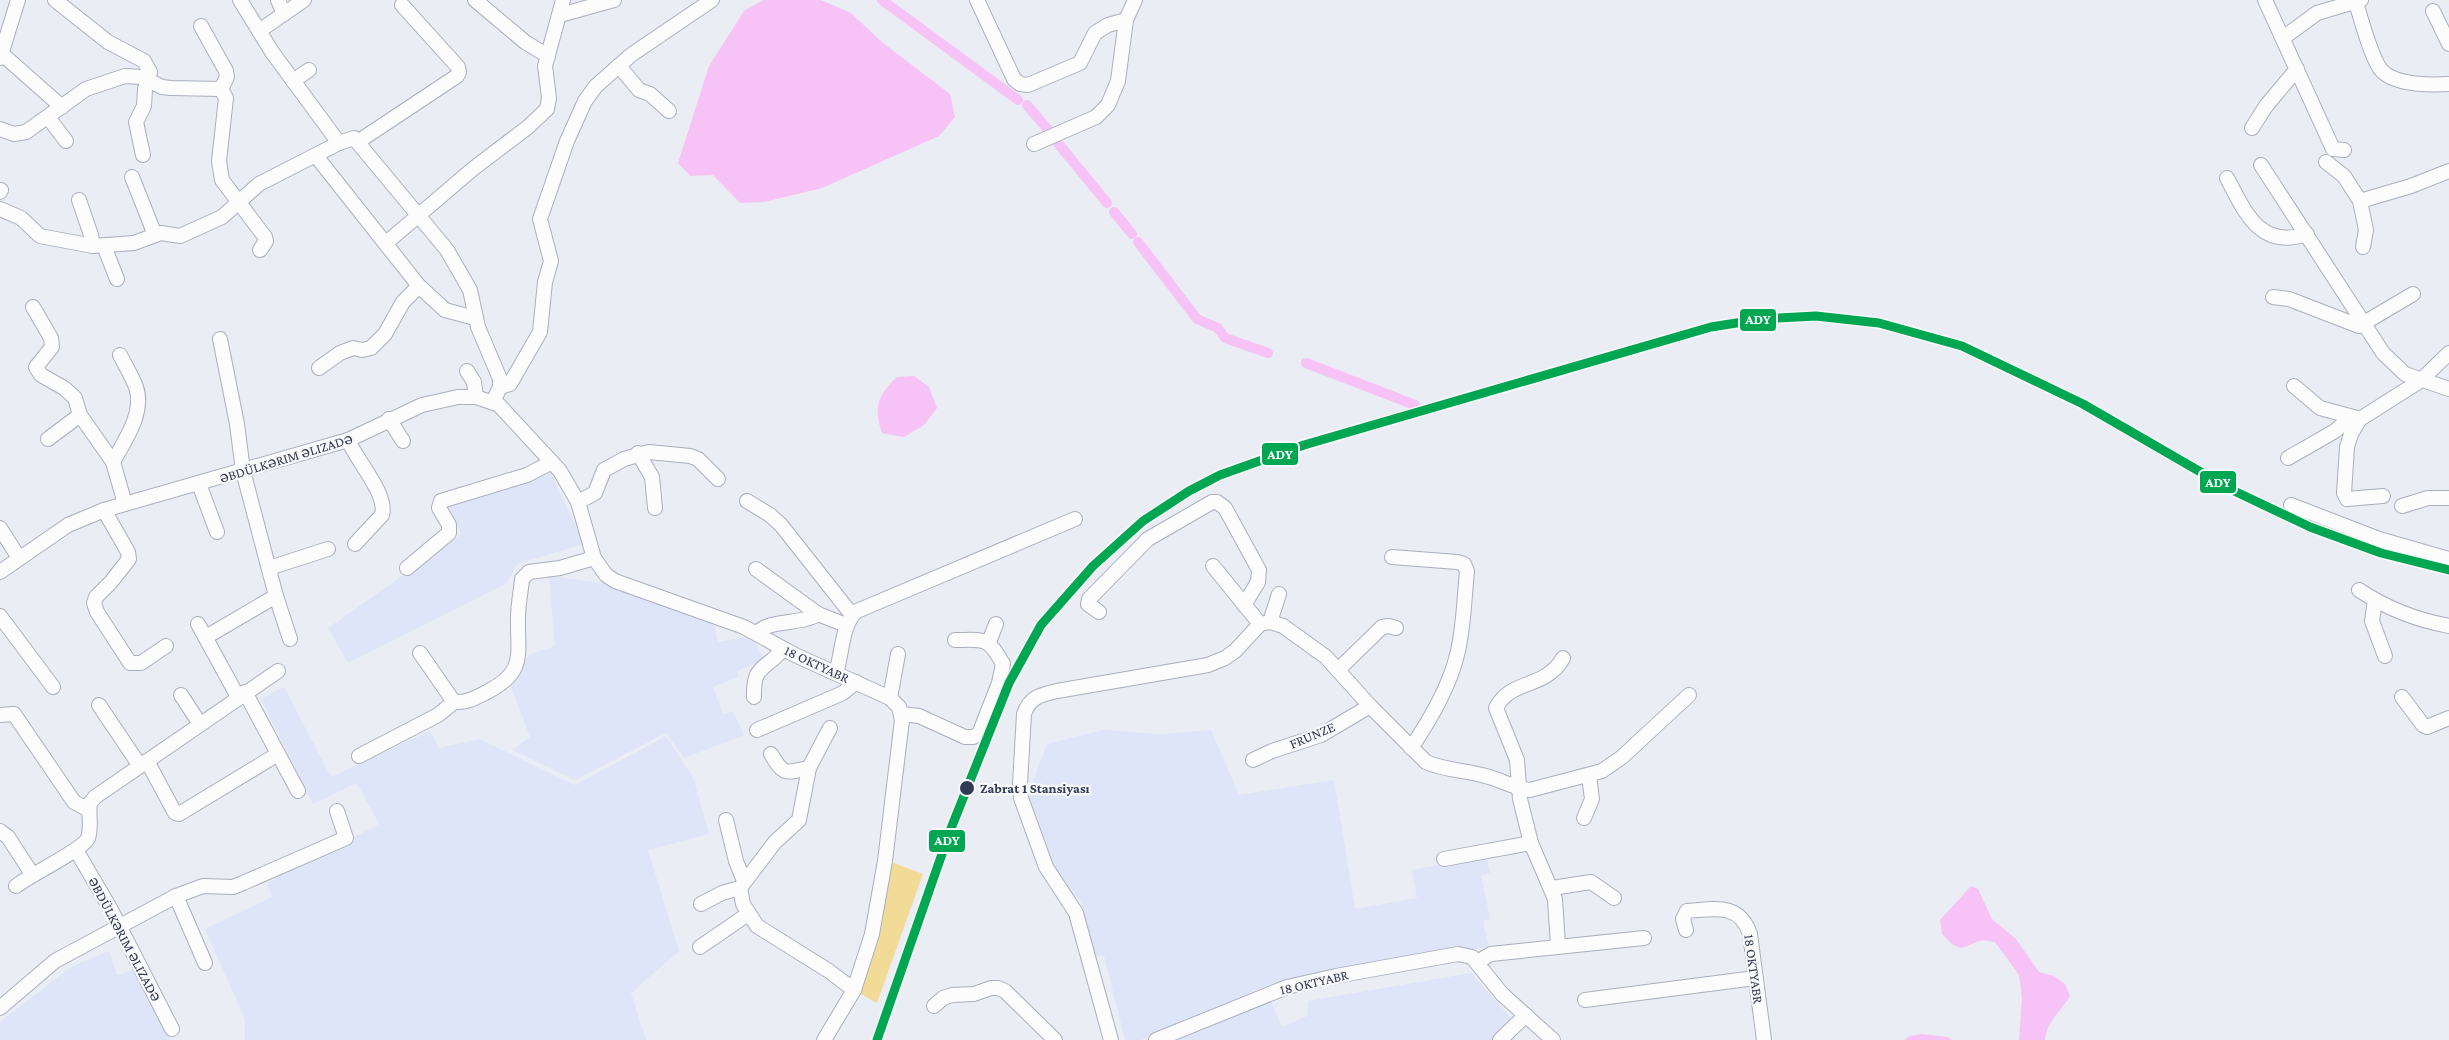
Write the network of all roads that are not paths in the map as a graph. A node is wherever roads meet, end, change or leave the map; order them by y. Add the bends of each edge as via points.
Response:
1 (18, 0) edge
2 (56, 0) edge
3 (240, 0) edge
4 (278, 0) edge
5 (304, 0) edge
6 (475, 0) edge
7 (563, 0) edge
8 (614, 0) edge
9 (712, 0) edge
10 (977, 0) edge
11 (1135, 0) edge
12 (2265, 0) edge
13 (2358, 1) edge
14 (402, 5) dead end
15 (2433, 11) dead end
16 (284, 14) junction
17 (560, 15) junction
18 (1126, 20) junction
19 (201, 26) dead end
20 (259, 31) junction
21 (2283, 38) junction
22 (2449, 44) edge
23 (1, 56) edge
24 (548, 56) junction
25 (619, 66) junction
26 (2297, 69) junction
27 (309, 70) dead end
28 (149, 79) junction
29 (293, 82) junction
30 (2449, 84) edge
31 (221, 89) junction
32 (62, 107) junction
33 (669, 111) dead end
34 (48, 117) junction
35 (2252, 128) dead end
36 (0, 129) edge
37 (66, 141) dead end
38 (359, 141) junction
39 (339, 142) junction
40 (1034, 144) dead end
41 (2344, 150) dead end
42 (143, 155) dead end
43 (316, 156) junction
44 (2326, 162) dead end
45 (2261, 165) dead end
46 (2449, 171) edge
47 (132, 177) dead end
48 (2227, 178) dead end
49 (79, 200) dead end
50 (239, 201) junction
51 (2360, 201) junction
52 (0, 210) edge
53 (419, 216) junction
54 (2307, 234) junction
55 (155, 235) junction
56 (386, 244) junction
57 (99, 246) junction
58 (2362, 247) dead end
59 (260, 250) dead end
60 (117, 278) dead end
61 (419, 286) junction
62 (2414, 294) dead end
63 (2273, 297) dead end
64 (33, 307) dead end
65 (475, 318) junction
66 (2365, 324) junction
67 (220, 340) dead end
68 (2449, 353) edge
69 (120, 355) dead end
70 (319, 368) dead end
71 (467, 371) dead end
72 (2420, 381) junction
73 (2294, 386) dead end
74 (500, 387) junction
75 (2449, 390) edge
76 (476, 396) junction
77 (493, 402) junction
78 (80, 415) junction
79 (2356, 418) junction
80 (389, 419) junction
81 (48, 439) dead end
82 (348, 440) junction
83 (403, 441) dead end
84 (638, 454) junction
85 (2288, 458) dead end
86 (113, 462) junction
87 (552, 462) junction
88 (243, 471) junction
89 (718, 479) dead end
90 (199, 484) junction
91 (2383, 496) dead end
92 (2449, 498) edge
93 (747, 501) dead end
94 (578, 502) junction
95 (125, 504) junction
96 (2291, 505) dead end
97 (2402, 506) dead end
98 (655, 508) dead end
99 (104, 510) junction
100 (1075, 519) dead end
101 (0, 528) edge
102 (217, 532) dead end
103 (355, 544) dead end
104 (328, 549) dead end
105 (1392, 557) dead end
106 (19, 558) junction
107 (594, 558) junction
108 (2449, 559) edge
109 (1212, 566) dead end
110 (269, 568) junction
111 (407, 568) dead end
112 (756, 569) dead end
113 (0, 572) edge
114 (2359, 590) dead end
115 (1279, 594) dead end
116 (276, 596) junction
117 (2375, 600) junction
118 (1244, 605) junction
119 (1099, 612) dead end
120 (818, 614) junction
121 (0, 616) edge
122 (849, 620) junction
123 (1265, 623) junction
124 (198, 624) dead end
125 (996, 624) dead end
126 (2449, 626) edge
127 (1396, 628) dead end
128 (756, 633) junction
129 (206, 638) junction
130 (290, 638) dead end
131 (955, 640) dead end
132 (989, 642) junction
133 (166, 646) dead end
134 (783, 649) junction
135 (420, 653) dead end
136 (898, 654) dead end
137 (2385, 656) dead end
138 (1563, 658) dead end
139 (1340, 669) junction
140 (278, 671) dead end
141 (836, 673) junction
142 (856, 682) junction
143 (53, 687) dead end
144 (241, 694) junction
145 (181, 695) dead end
146 (1689, 695) dead end
147 (754, 697) dead end
148 (2402, 697) dead end
149 (890, 698) junction
150 (454, 702) junction
151 (100, 705) dead end
152 (1370, 706) junction
153 (901, 714) junction
154 (0, 716) edge
155 (2449, 718) edge
156 (200, 724) junction
157 (830, 728) dead end
158 (757, 730) dead end
159 (1411, 748) junction
160 (278, 754) junction
161 (771, 754) dead end
162 (360, 756) dead end
163 (1253, 760) dead end
164 (144, 764) junction
165 (809, 768) junction
166 (1589, 776) junction
167 (1519, 789) junction
168 (298, 791) dead end
169 (89, 810) junction
170 (337, 812) dead end
171 (1584, 818) dead end
172 (726, 820) dead end
173 (0, 831) edge
174 (1531, 843) junction
175 (76, 850) junction
176 (1444, 859) dead end
177 (32, 874) junction
178 (742, 884) junction
179 (16, 886) dead end
180 (1552, 888) junction
181 (176, 896) junction
182 (1614, 898) dead end
183 (701, 904) dead end
184 (748, 914) junction
185 (120, 926) junction
186 (1686, 930) dead end
187 (1644, 938) dead end
188 (1558, 946) junction
189 (700, 947) dead end
190 (1477, 962) junction
191 (205, 963) dead end
192 (1756, 978) junction
193 (854, 990) junction
194 (1585, 1000) dead end
195 (934, 1006) dead end
196 (0, 1008) edge
197 (1526, 1015) junction
198 (172, 1029) dead end
199 (824, 1040) edge
200 (1055, 1040) edge
201 (1111, 1040) edge
202 (1156, 1040) edge
203 (1500, 1040) edge
204 (1553, 1040) edge
205 (1764, 1040) edge

1 - 23 street
2 - 28 street via 108,42 144,61 150,72
3 - 20 street
4 - 16 street
5 - 16 street
6 - 24 street via 525,42
7 - 17 street
8 - 17 street
9 - 25 street
10 - 18 street via 1010,71 1020,84 1028,85 1080,63 1094,33
11 - 18 street
12 - 21 street
13 - 21 street via 2317,13
13 - 30 street via 2381,70 2394,78
14 - 38 street via 459,72
15 - 22 street
16 - 20 street
17 - 24 street
18 - 40 street via 1118,81 1104,111 1073,129
19 - 31 street via 226,71
20 - 29 street
21 - 26 street
23 - 32 street
24 - 53 street via 544,70 549,98 547,109
25 - 33 street via 639,90 650,94
25 - 74 street via 590,93 564,150 540,219 551,261 545,282 540,332 510,384
26 - 35 street
26 - 41 street via 2333,149
27 - 29 street
28 - 31 street via 162,87
28 - 32 street via 134,76 113,79 86,89
28 - 42 street via 144,106 136,122
29 - 39 street
31 - 50 street via 226,98 220,172 227,189
32 - 34 street
34 - 36 street via 20,134
34 - 37 street
38 - 39 street via 349,138
38 - 53 street
39 - 43 street
43 - 50 street via 259,184
43 - 56 street
44 - 51 street via 2344,176
45 - 54 street
46 - 51 street
47 - 55 street
48 - 54 street via 2250,221 2272,235 2293,238
49 - 57 street
50 - 55 street via 222,216 187,234
50 - 59 street via 265,237
51 - 58 street via 2366,230
52 - 57 street via 20,218 40,236
53 - 56 street
53 - 65 street via 459,268 473,299
54 - 66 street
55 - 57 street via 134,243
56 - 61 street
57 - 60 street
61 - 65 street via 445,310
61 - 70 street via 403,302 385,334 371,348 353,348 340,353
62 - 66 street
63 - 66 street via 2303,304 2351,325
64 - 78 street via 51,338 52,348 36,366 41,375 75,398
65 - 74 street via 497,370
66 - 72 street via 2396,368
67 - 88 street
68 - 72 street
69 - 86 street via 136,386 139,400 128,434
71 - 76 street via 474,382
72 - 75 street
72 - 79 street
73 - 79 street via 2320,408
74 - 77 street
76 - 77 street, ƏBDÜLKƏRIM ƏLIZADƏ
76 - 80 street, ƏBDÜLKƏRIM ƏLIZADƏ via 422,405
77 - 87 street, 18 OKTYABR
78 - 81 street
78 - 86 street
79 - 85 street
79 - 91 street via 2347,448 2344,494 2347,499 2354,500
80 - 82 street, ƏBDÜLKƏRIM ƏLIZADƏ
80 - 83 street
82 - 88 street, ƏBDÜLKƏRIM ƏLIZADƏ
82 - 103 street via 375,485 384,511
84 - 89 street via 662,452 690,456 698,459
84 - 94 street via 604,470 595,493
84 - 98 street via 652,477
86 - 95 street
87 - 94 street, 18 OKTYABR
87 - 111 street via 527,475 441,501 439,508 449,525 449,533
88 - 90 street, ƏBDÜLKƏRIM ƏLIZADƏ
88 - 110 street
90 - 95 street, ƏBDÜLKƏRIM ƏLIZADƏ
90 - 102 street
92 - 97 street via 2428,498
93 - 122 street via 781,525
94 - 107 street, 18 OKTYABR
95 - 99 street, ƏBDÜLKƏRIM ƏLIZADƏ
96 - 108 street via 2379,539
99 - 106 street, ƏBDÜLKƏRIM ƏLIZADƏ via 68,525
99 - 133 street via 129,559 96,597 97,612 130,664 141,663
100 - 122 street via 949,571
101 - 106 street
104 - 110 street
105 - 159 street via 1457,562 1464,564 1467,571 1456,657 1433,712
106 - 113 street, ƏBDÜLKƏRIM ƏLIZADƏ
107 - 128 street, 18 OKTYABR via 606,575 615,581
107 - 150 street via 525,575 518,617 517,663 501,683 490,690 465,702
109 - 118 street
110 - 116 street
112 - 120 street
114 - 117 street
115 - 123 street
116 - 129 street
116 - 130 street
117 - 126 street via 2417,619
117 - 137 street via 2372,621
118 - 119 street via 1254,593 1259,570 1225,508 1212,502 1148,538 1088,599 1088,604
118 - 123 street
120 - 122 street
120 - 128 street
121 - 143 street
122 - 141 street
123 - 139 street via 1283,626
123 - 201 street via 1218,662 1042,694 1034,697 1026,709 1020,768 1021,798 1046,867 1076,913
124 - 129 street
125 - 132 street
127 - 139 street via 1382,627
128 - 134 street, 18 OKTYABR
129 - 144 street
131 - 132 street
132 - 153 street via 1003,664 1003,670 976,736 966,737 918,716
134 - 141 street, 18 OKTYABR
134 - 147 street via 753,679
135 - 150 street
136 - 149 street
138 - 167 street via 1550,675 1513,690 1496,708 1517,760
139 - 152 street
140 - 144 street
141 - 142 street, 18 OKTYABR
142 - 149 street, 18 OKTYABR
142 - 158 street via 843,693
144 - 156 street
144 - 160 street
145 - 156 street
146 - 166 street via 1622,757
148 - 155 street via 2427,727
149 - 153 street via 899,706
150 - 162 street via 438,715
151 - 164 street
152 - 159 street
152 - 163 street, FRUNZE via 1321,735
153 - 193 street via 885,861 872,934
154 - 169 street via 14,714 74,802
156 - 164 street
157 - 165 street
159 - 167 street via 1426,762 1436,766 1488,776
160 - 164 street via 179,814 174,813
160 - 168 street
161 - 165 street via 786,773
164 - 169 street via 95,797
165 - 178 street via 800,820 775,842
166 - 167 street via 1536,789
166 - 171 street via 1592,798
167 - 174 street
169 - 175 street via 88,839
170 - 181 street via 346,838 244,883 203,886
172 - 178 street
173 - 177 street via 8,837
174 - 176 street
174 - 180 street
175 - 177 street
175 - 185 street, ƏBDÜLKƏRIM ƏLIZADƏ
177 - 179 street
178 - 183 street
178 - 184 street via 742,904
180 - 182 street via 1591,882
180 - 188 street
181 - 185 street
181 - 191 street
184 - 189 street
184 - 193 street via 758,926
185 - 196 street via 55,961
185 - 198 street, ƏBDÜLKƏRIM ƏLIZADƏ
186 - 192 street, 18 OKTYABR via 1683,919 1687,911 1723,909 1735,912 1750,934
187 - 188 street
188 - 190 street via 1492,954
190 - 197 street via 1502,994
190 - 202 street, 18 OKTYABR via 1472,957 1458,954 1287,987
192 - 194 street
192 - 205 street, 18 OKTYABR
193 - 199 street
195 - 200 street via 952,995 998,988 1005,991
197 - 203 street
197 - 204 street

